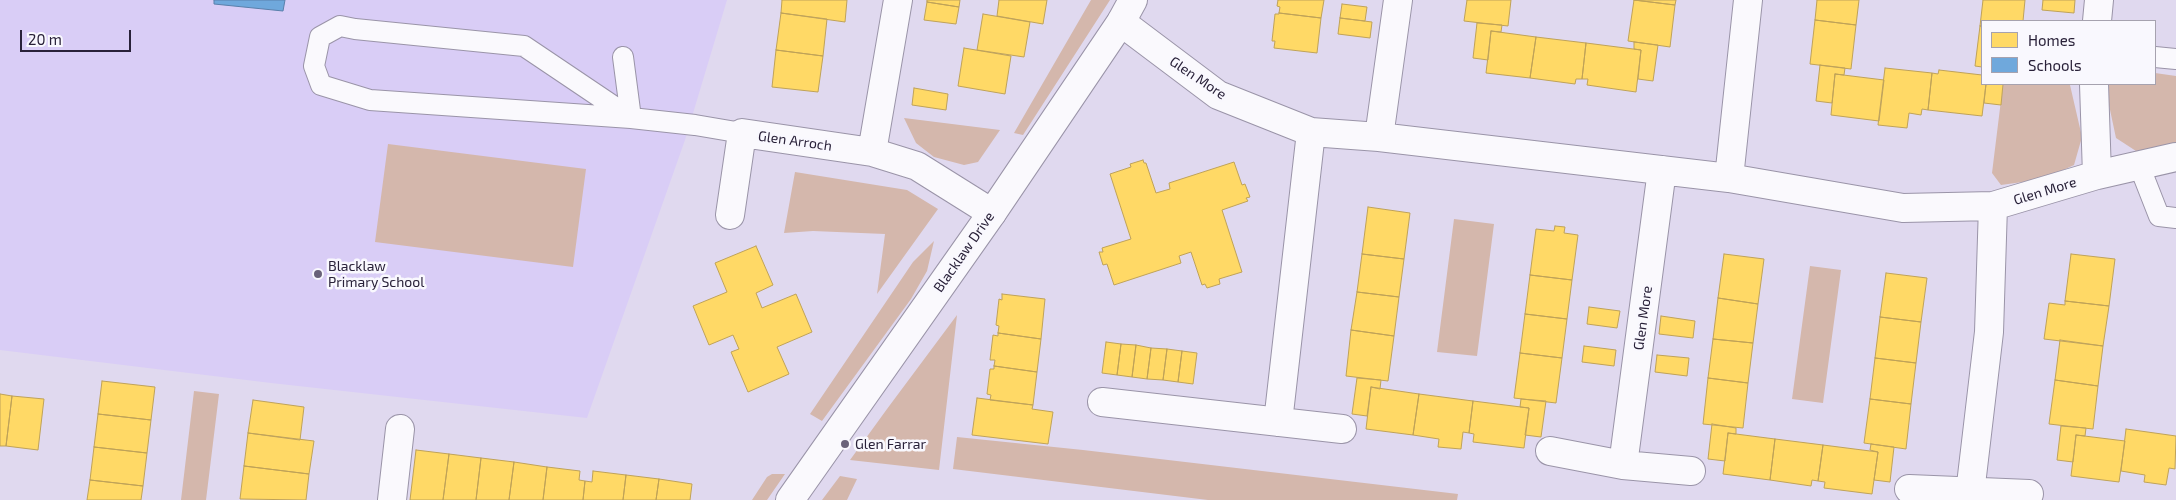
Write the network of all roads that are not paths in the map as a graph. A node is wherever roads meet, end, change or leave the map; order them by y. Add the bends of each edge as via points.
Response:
1 (898, 0) edge
2 (1398, 0) edge
3 (1748, 0) edge
4 (2099, 0) edge
5 (1127, 11) edge
6 (2097, 20) edge
7 (623, 57) dead end
8 (2156, 57) edge
9 (2176, 59) edge
10 (2094, 85) edge
11 (631, 118) junction
12 (1311, 132) junction
13 (742, 133) junction
14 (1379, 137) junction
15 (872, 152) junction
16 (2176, 157) edge
17 (2139, 165) junction
18 (1662, 170) junction
19 (2097, 175) junction
20 (1729, 178) junction
21 (1993, 206) junction
22 (992, 213) junction
23 (730, 215) dead end
24 (2176, 218) edge
25 (1102, 402) dead end
26 (1278, 422) junction
27 (400, 429) dead end
28 (1342, 429) dead end
29 (1550, 452) dead end
30 (1624, 465) junction
31 (1691, 471) dead end
32 (1909, 489) dead end
33 (1970, 493) junction
34 (2029, 494) dead end
35 (392, 500) edge
36 (790, 500) edge

1 - 15 street
2 - 14 street
3 - 20 street
4 - 6 street
5 - 12 street, Glen More via 1218,95
5 - 22 street, Blacklaw Drive
7 - 11 lane
8 - 9 lane
10 - 19 street
11 - 11 lane via 370,100 321,85 314,66 320,38 340,26 524,46
11 - 13 lane
12 - 14 street, Glen More
12 - 26 street
13 - 15 street, Glen Arroch
13 - 23 street, Glen Arroch
14 - 18 street, Glen More
15 - 22 street, Glen Arroch via 918,166
16 - 17 street, Glen More
17 - 19 street, Glen More
17 - 24 lane via 2159,216
18 - 20 street, Glen More
18 - 30 street, Glen More
19 - 21 street, Glen More
20 - 21 street, Glen More via 1902,208
21 - 33 street via 1989,332
22 - 36 street, Blacklaw Drive
25 - 26 street
26 - 28 street
27 - 35 street
29 - 30 street
30 - 31 street
32 - 33 street
33 - 34 street

